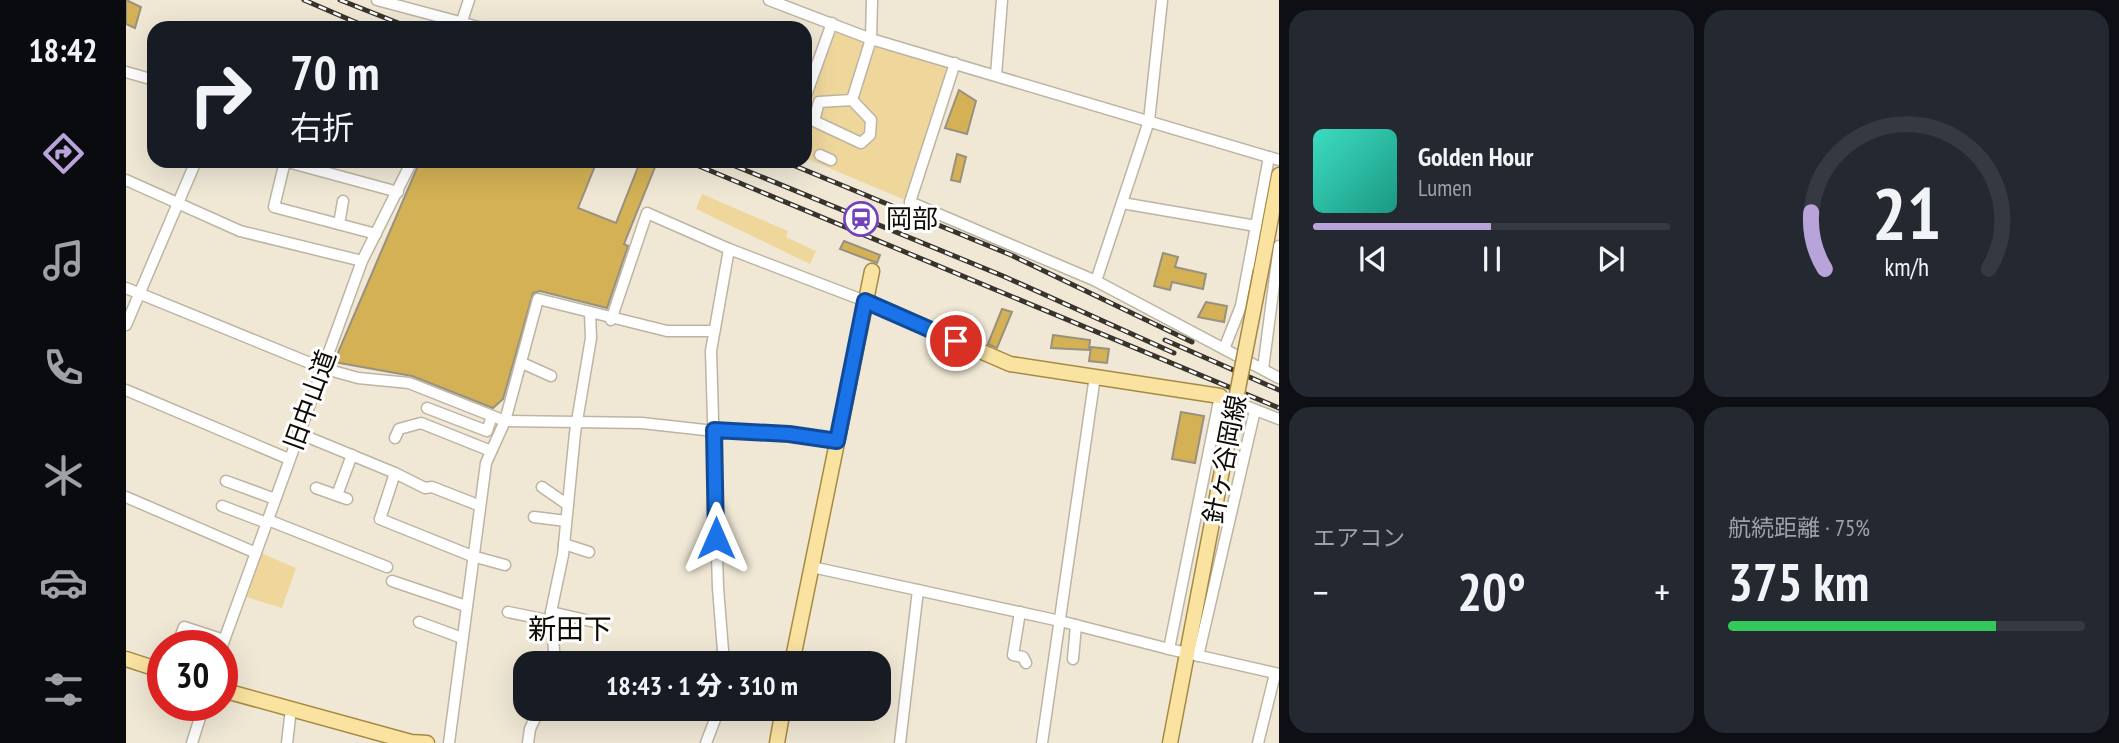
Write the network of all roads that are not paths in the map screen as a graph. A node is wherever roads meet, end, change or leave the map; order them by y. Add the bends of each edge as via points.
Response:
1 (377, 0) edge
2 (468, 0) edge
3 (769, 0) edge
4 (872, 0) edge
5 (1002, 0) edge
6 (1162, 0) edge
7 (448, 21) edge
8 (462, 21) edge
9 (832, 23) junction
10 (871, 39) junction
11 (955, 63) junction
12 (126, 72) edge
13 (996, 75) junction
14 (147, 78) edge
15 (812, 79) edge
16 (852, 100) junction
17 (1149, 121) junction
18 (820, 155) dead end
19 (1274, 159) edge
20 (831, 160) dead end
21 (193, 168) edge
22 (283, 168) edge
23 (311, 168) edge
24 (409, 168) edge
25 (1279, 175) edge
26 (126, 180) edge
27 (398, 192) junction
28 (343, 201) dead end
29 (179, 203) junction
30 (1122, 203) junction
31 (339, 225) junction
32 (1256, 226) junction
33 (376, 234) junction
34 (1279, 246) edge
35 (729, 249) junction
36 (362, 261) junction
37 (872, 271) dead end
38 (1096, 281) junction
39 (126, 288) edge
40 (140, 293) junction
41 (1276, 299) edge
42 (865, 301) junction
43 (590, 313) junction
44 (611, 320) junction
45 (126, 325) edge
46 (712, 331) junction
47 (1224, 349) junction
48 (522, 363) junction
49 (322, 368) junction
50 (1263, 369) junction
51 (551, 376) dead end
52 (1095, 376) junction
53 (1279, 378) edge
54 (126, 390) edge
55 (1220, 397) junction
56 (427, 408) dead end
57 (1255, 410) junction
58 (492, 416) junction
59 (1279, 419) edge
60 (505, 421) junction
61 (576, 421) junction
62 (714, 430) junction
63 (298, 433) junction
64 (395, 438) dead end
65 (837, 441) junction
66 (491, 451) junction
67 (352, 455) junction
68 (289, 459) junction
69 (395, 472) junction
70 (226, 481) dead end
71 (542, 487) dead end
72 (316, 488) dead end
73 (126, 497) edge
74 (275, 499) junction
75 (478, 505) junction
76 (568, 505) junction
77 (222, 506) dead end
78 (534, 517) dead end
79 (566, 521) junction
80 (268, 522) junction
81 (564, 544) junction
82 (589, 552) dead end
83 (256, 553) junction
84 (472, 556) junction
85 (505, 565) dead end
86 (387, 567) dead end
87 (812, 567) junction
88 (392, 581) dead end
89 (918, 590) junction
90 (466, 606) junction
91 (508, 612) dead end
92 (1020, 612) junction
93 (551, 616) junction
94 (1060, 621) junction
95 (419, 622) dead end
96 (599, 624) dead end
97 (1076, 625) junction
98 (228, 630) edge
99 (462, 638) junction
100 (1169, 649) junction
101 (554, 651) edge
102 (723, 651) edge
103 (794, 651) edge
104 (1193, 655) junction
105 (126, 659) edge
106 (1073, 659) dead end
107 (1026, 663) dead end
108 (147, 666) edge
109 (1277, 674) edge
110 (238, 694) edge
111 (291, 709) junction
112 (199, 721) edge
113 (534, 721) edge
114 (714, 721) edge
115 (781, 721) edge
116 (376, 738) edge
117 (192, 743) edge
118 (287, 743) edge
119 (427, 743) edge
120 (449, 743) edge
121 (528, 743) edge
122 (706, 743) edge
123 (777, 743) edge
124 (900, 743) edge
125 (1042, 743) edge
126 (1170, 743) edge
127 (1258, 743) edge

1 - 7 street
2 - 8 street
3 - 9 street
4 - 10 street
5 - 13 street
6 - 17 street
9 - 10 street
9 - 15 street
10 - 11 street
10 - 16 street
11 - 13 street
11 - 38 street via 910,202
12 - 14 street
13 - 17 street
16 - 16 street via 871,120 870,135 861,143 814,121 819,102
17 - 19 street
17 - 30 street
18 - 20 street
19 - 32 street
21 - 29 street
22 - 31 street via 274,207
23 - 27 street
24 - 27 street, 旧中山道
25 - 104 main road, 針ヶ谷岡線, bridge via 1219,486
26 - 29 street
27 - 33 street, 旧中山道
28 - 31 street
29 - 36 street via 240,231
29 - 40 street
30 - 32 street
30 - 38 street
31 - 33 street
32 - 47 street via 1241,306
33 - 36 street, 旧中山道
34 - 41 street
35 - 42 street
35 - 44 street via 647,213
35 - 46 street
36 - 49 street, 旧中山道
37 - 42 main road
38 - 47 street
39 - 40 street
40 - 45 street
40 - 49 street
41 - 50 street
42 - 52 main road, 針ヶ谷岡線 via 1010,364
42 - 65 main road
43 - 44 street
43 - 48 street via 538,299
43 - 61 street via 592,338
44 - 46 street via 667,331
46 - 62 street
47 - 50 street
48 - 51 street
48 - 60 street
49 - 58 street via 358,378 409,383
49 - 63 street, 旧中山道
50 - 53 street
52 - 55 main road, 針ヶ谷岡線
52 - 94 street
54 - 68 street
55 - 57 street
55 - 100 street
56 - 58 street via 486,430
57 - 59 street
57 - 104 street
58 - 60 street
60 - 61 street
60 - 66 street
61 - 62 street
61 - 76 street
62 - 65 street
62 - 102 street
63 - 67 street
63 - 68 street, 旧中山道
64 - 66 street via 399,429 421,423
65 - 87 main road
66 - 75 street
67 - 69 street
67 - 72 street via 342,497
68 - 74 street, 旧中山道
69 - 75 street via 425,488
69 - 84 street via 380,519
70 - 74 street
71 - 76 street
73 - 83 street
74 - 80 street, 旧中山道
75 - 84 street
76 - 79 street
77 - 80 street
78 - 79 street
79 - 81 street
80 - 83 street, 旧中山道
80 - 86 street
81 - 82 street
81 - 93 street
83 - 98 street, 旧中山道
84 - 85 street
84 - 90 street
87 - 89 street
87 - 103 main road
88 - 90 street
89 - 92 street
89 - 124 street
90 - 99 street
91 - 93 street
92 - 94 street
92 - 107 street via 1013,655 1023,657
93 - 96 street
93 - 101 street
94 - 97 street
94 - 125 street
95 - 99 street
97 - 100 street
97 - 106 street
99 - 120 street
100 - 104 street
104 - 109 street
104 - 126 main road, 針ヶ谷岡線
105 - 108 main road
109 - 127 street
110 - 111 main road
111 - 116 main road
111 - 118 street
112 - 117 street
113 - 121 street
114 - 122 street
115 - 123 main road
116 - 119 main road

